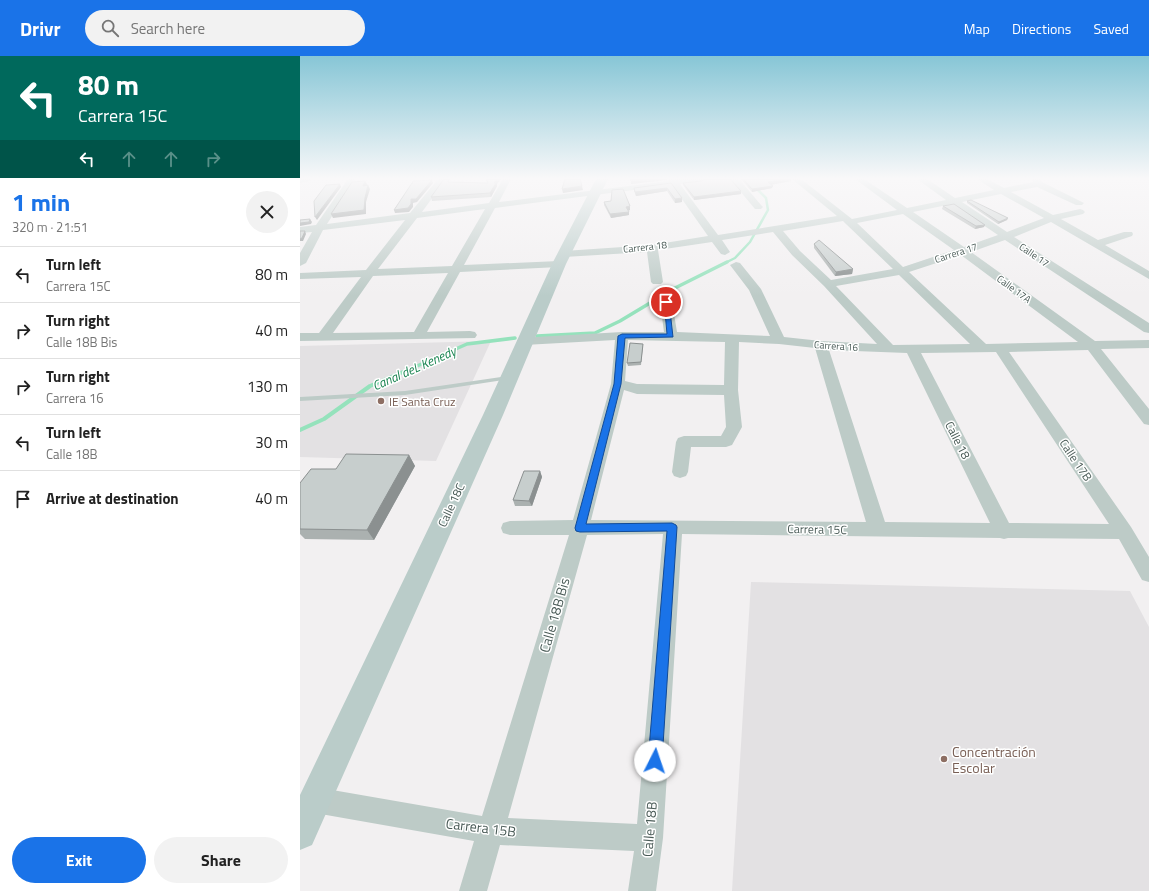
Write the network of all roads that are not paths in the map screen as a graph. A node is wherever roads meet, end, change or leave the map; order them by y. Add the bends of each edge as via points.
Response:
1 (326, 218) edge
2 (398, 218) edge
3 (412, 218) edge
4 (485, 218) edge
5 (583, 218) edge
6 (701, 218) edge
7 (844, 218) edge
8 (861, 218) edge
9 (918, 218) edge
10 (981, 218) edge
11 (1052, 218) joint
12 (847, 220) junction
13 (319, 228) junction
14 (770, 229) junction
15 (300, 230) edge
16 (1128, 234) dead end
17 (1007, 236) junction
18 (715, 238) junction
19 (1097, 244) junction
20 (652, 248) junction
21 (963, 251) junction
22 (725, 252) dead end
23 (562, 259) junction
24 (300, 263) edge
25 (736, 265) dead end
26 (454, 270) junction
27 (901, 270) junction
28 (369, 272) junction
29 (300, 276) edge
30 (1149, 276) edge
31 (657, 282) dead end
32 (828, 284) junction
33 (666, 302) dead end
34 (1149, 329) edge
35 (470, 335) dead end
36 (322, 336) junction
37 (418, 336) junction
38 (622, 336) junction
39 (671, 336) junction
40 (300, 337) edge
41 (732, 338) junction
42 (779, 340) junction
43 (524, 341) junction
44 (1149, 344) edge
45 (821, 345) junction
46 (1091, 345) junction
47 (889, 348) junction
48 (912, 348) junction
49 (982, 348) junction
50 (1000, 348) junction
51 (508, 378) junction
52 (618, 384) junction
53 (731, 390) junction
54 (300, 399) edge
55 (1149, 420) edge
56 (680, 472) dead end
57 (672, 527) junction
58 (510, 528) dead end
59 (580, 528) junction
60 (878, 530) junction
61 (1004, 532) junction
62 (1124, 532) junction
63 (1149, 574) edge
64 (308, 800) edge
65 (491, 831) junction
66 (300, 832) edge
67 (649, 838) junction
68 (473, 891) edge
69 (642, 891) edge

1 - 13 street
2 - 13 street
3 - 28 street
4 - 26 street
5 - 23 main road, Calle 18C
6 - 18 street
7 - 12 street
8 - 12 street, Carrera 18
9 - 21 street, Calle 17A
10 - 17 street, Calle 17
11 - 17 street, Carrera 17
11 - 19 street
12 - 14 street, Carrera 18
12 - 27 street
13 - 15 street
13 - 24 street
14 - 18 street, Carrera 18
14 - 32 street
16 - 19 street
17 - 21 street, Carrera 17
17 - 34 street, Calle 17
18 - 20 street, Carrera 18
18 - 22 street
19 - 30 street
20 - 23 street, Carrera 18
20 - 31 street
21 - 27 street, Carrera 17
21 - 46 street, Calle 17A
23 - 26 street, Carrera 18
23 - 43 main road, Calle 18C
25 - 42 street via 755,289
26 - 28 street, Carrera 18
26 - 37 street
27 - 32 street, Carrera 17
27 - 49 street
28 - 29 street, Carrera 18
28 - 36 street
32 - 47 street
33 - 39 street
35 - 37 street
36 - 37 street
36 - 40 street
38 - 39 street, Carrera 16
38 - 43 street, Carrera 16
38 - 52 street, Calle 18B Bis
39 - 41 street, Carrera 16
41 - 42 street, Carrera 16
41 - 53 street
42 - 45 street, Carrera 16
43 - 51 main road, Calle 18C
44 - 46 street, Carrera 16
45 - 47 street, Carrera 16
45 - 60 street
46 - 50 street, Carrera 16
46 - 55 street, Calle 17A
47 - 48 street, Carrera 16
48 - 49 street, Carrera 16
48 - 61 street, Calle 18
49 - 50 street, Carrera 16
50 - 62 street, Calle 17B
51 - 54 lane via 405,393
51 - 64 main road, Calle 18C
52 - 53 street via 636,389
52 - 59 street, Calle 18B Bis
53 - 56 street via 734,427 726,441 684,442
57 - 59 street, Carrera 15C
57 - 60 street, Carrera 15C
57 - 67 street, Calle 18B
58 - 59 street, Carrera 15C
59 - 65 street, Calle 18B Bis
60 - 61 street, Carrera 15C
61 - 62 street, Carrera 15C
62 - 63 street, Calle 17B
64 - 65 street, Carrera 15B
64 - 66 main road, Calle 18C
65 - 67 street, Carrera 15B
65 - 68 street, Calle 18B Bis
67 - 69 street, Calle 18B

